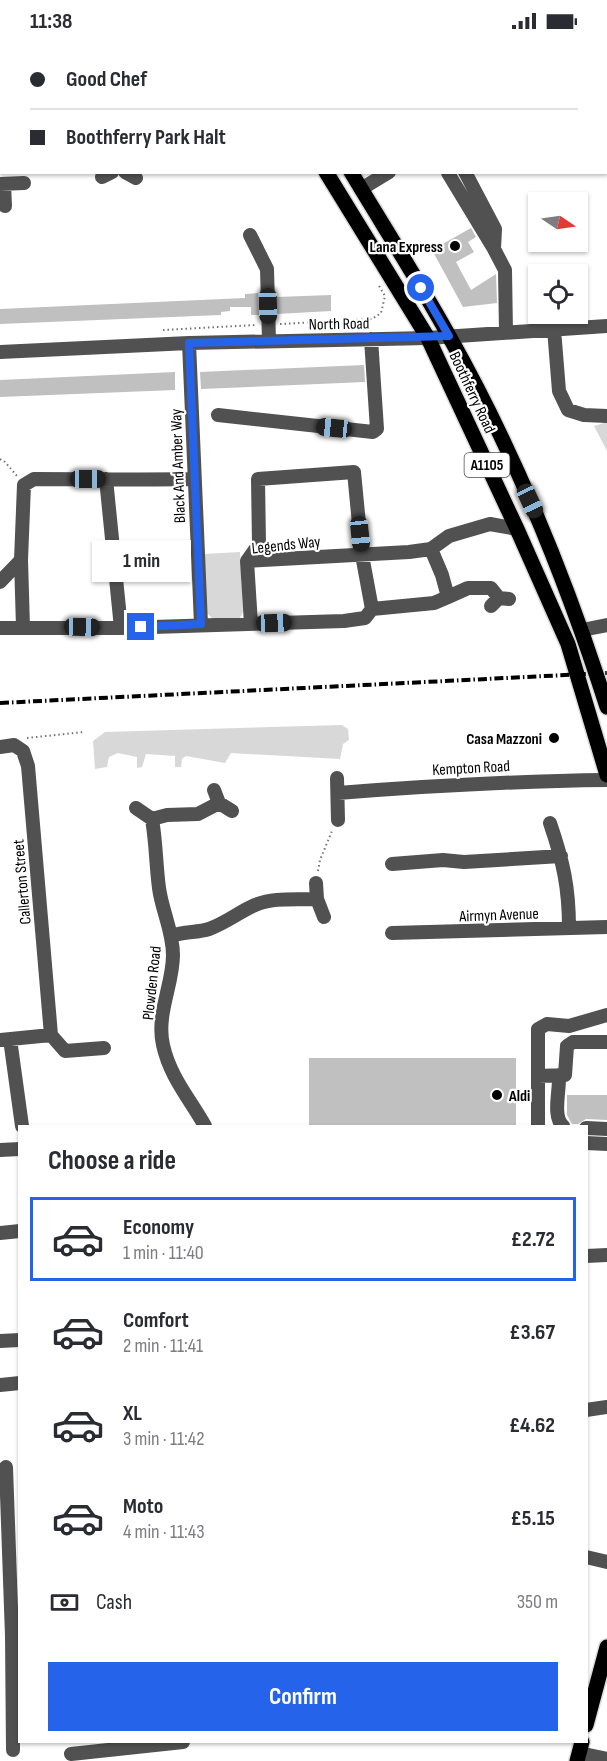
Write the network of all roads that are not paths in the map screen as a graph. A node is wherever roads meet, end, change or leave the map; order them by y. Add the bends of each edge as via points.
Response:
1 (327, 174) edge
2 (352, 174) edge
3 (386, 174) edge
4 (449, 174) edge
5 (466, 174) edge
6 (24, 183) dead end
7 (2, 184) edge
8 (361, 189) junction
9 (5, 206) dead end
10 (250, 235) dead end
11 (494, 249) junction
12 (607, 326) edge
13 (554, 329) junction
14 (506, 332) junction
15 (449, 336) junction
16 (428, 338) junction
17 (371, 339) junction
18 (269, 341) junction
19 (189, 343) junction
20 (0, 352) edge
21 (218, 415) dead end
22 (607, 416) edge
23 (106, 479) junction
24 (194, 479) junction
25 (504, 501) junction
26 (490, 524) junction
27 (517, 530) junction
28 (431, 549) junction
29 (362, 555) junction
30 (21, 560) junction
31 (247, 561) junction
32 (0, 582) edge
33 (448, 597) junction
34 (500, 601) dead end
35 (372, 609) junction
36 (201, 624) junction
37 (251, 624) junction
38 (607, 625) edge
39 (23, 627) junction
40 (0, 628) edge
41 (121, 628) junction
42 (582, 630) junction
43 (607, 707) edge
44 (7, 746) edge
45 (337, 778) dead end
46 (607, 778) edge
47 (214, 790) dead end
48 (338, 793) junction
49 (219, 803) junction
50 (135, 808) dead end
51 (232, 812) dead end
52 (152, 819) junction
53 (338, 820) road end
54 (550, 823) dead end
55 (561, 856) junction
56 (392, 864) dead end
57 (316, 883) road end
58 (316, 899) junction
59 (324, 917) dead end
60 (607, 927) edge
61 (569, 928) junction
62 (392, 933) dead end
63 (172, 936) junction
64 (607, 1015) edge
65 (51, 1035) junction
66 (5, 1039) edge
67 (607, 1042) edge
68 (104, 1048) dead end
69 (562, 1075) junction
70 (538, 1076) junction
71 (22, 1125) edge
72 (204, 1125) edge
73 (538, 1125) edge
74 (562, 1125) edge
75 (588, 1128) edge
76 (607, 1129) edge
77 (588, 1143) edge
78 (607, 1144) edge
79 (18, 1149) edge
80 (0, 1150) edge
81 (18, 1231) edge
82 (0, 1233) edge
83 (607, 1255) edge
84 (588, 1256) edge
85 (18, 1340) edge
86 (0, 1341) edge
87 (18, 1383) edge
88 (0, 1385) edge
89 (607, 1407) edge
90 (588, 1410) edge
91 (8, 1466) edge
92 (588, 1557) edge
93 (607, 1562) edge
94 (607, 1647) edge
95 (604, 1672) edge
96 (588, 1719) edge
97 (174, 1743) edge
98 (13, 1750) dead end
99 (579, 1752) edge
100 (71, 1754) dead end
101 (607, 1759) edge

1 - 16 main road, Boothferry Road / A1105
2 - 8 main road, Boothferry Road / A1105
3 - 8 street
4 - 11 street
5 - 11 street via 495,229
6 - 7 street
7 - 9 street
8 - 15 main road, Boothferry Road / A1105
10 - 18 street via 267,269
11 - 14 street via 505,270
12 - 13 street, North Road
13 - 14 street, North Road
13 - 22 street via 559,391 568,410
14 - 15 street, North Road
15 - 16 street, North Road
15 - 42 main road, Boothferry Road / A1105 via 543,529
16 - 17 street, North Road
16 - 25 main road, Boothferry Road / A1105
17 - 18 street, North Road
17 - 21 street via 377,429 373,432
18 - 19 street, North Road
19 - 20 street, North Road
19 - 24 street, Black And Amber Way
23 - 24 street
23 - 30 street via 33,479 24,485
23 - 41 street
24 - 36 street, Black And Amber Way
25 - 26 street
25 - 27 main road, Boothferry Road / A1105
26 - 27 street
26 - 28 street, Legends Way via 449,537
27 - 46 main road, Boothferry Road / A1105 via 568,644
28 - 29 street, Legends Way
28 - 33 street
29 - 31 street, Legends Way
29 - 31 street via 354,472 258,479 259,544
29 - 35 street
30 - 32 street
30 - 39 street
31 - 37 street, Legends Way
33 - 34 street via 468,588 491,588
33 - 35 street via 434,603
35 - 37 street via 365,618 344,621
36 - 37 street
36 - 41 street
38 - 42 street
39 - 40 street
39 - 41 street
42 - 43 main road, Boothferry Road / A1105
44 - 65 street, Callerton Street via 23,751 28,766
45 - 48 street
46 - 48 street, Kempton Road
47 - 49 street
48 - 53 street
49 - 51 street
49 - 52 street via 198,814
50 - 52 street
52 - 63 street, Plowden Road via 159,890
54 - 55 street
55 - 56 street
55 - 61 street via 569,897
57 - 58 street
58 - 59 street
58 - 63 street via 257,904 225,923 201,932
60 - 61 street, Airmyn Avenue
61 - 62 street, Airmyn Avenue
63 - 72 street, Plowden Road via 173,958 162,1012 162,1044 175,1080
64 - 70 street via 569,1026 547,1024 538,1029
65 - 66 street
65 - 68 street via 65,1051
66 - 71 street
67 - 69 street via 573,1042 567,1046
69 - 70 street
69 - 74 street via 557,1115
70 - 73 street
75 - 76 street
77 - 78 street
79 - 80 street
81 - 82 street
83 - 84 street
85 - 86 street
87 - 88 street
89 - 90 street
91 - 98 street
92 - 93 street
94 - 95 main road
95 - 96 main road
97 - 100 street
99 - 101 street

